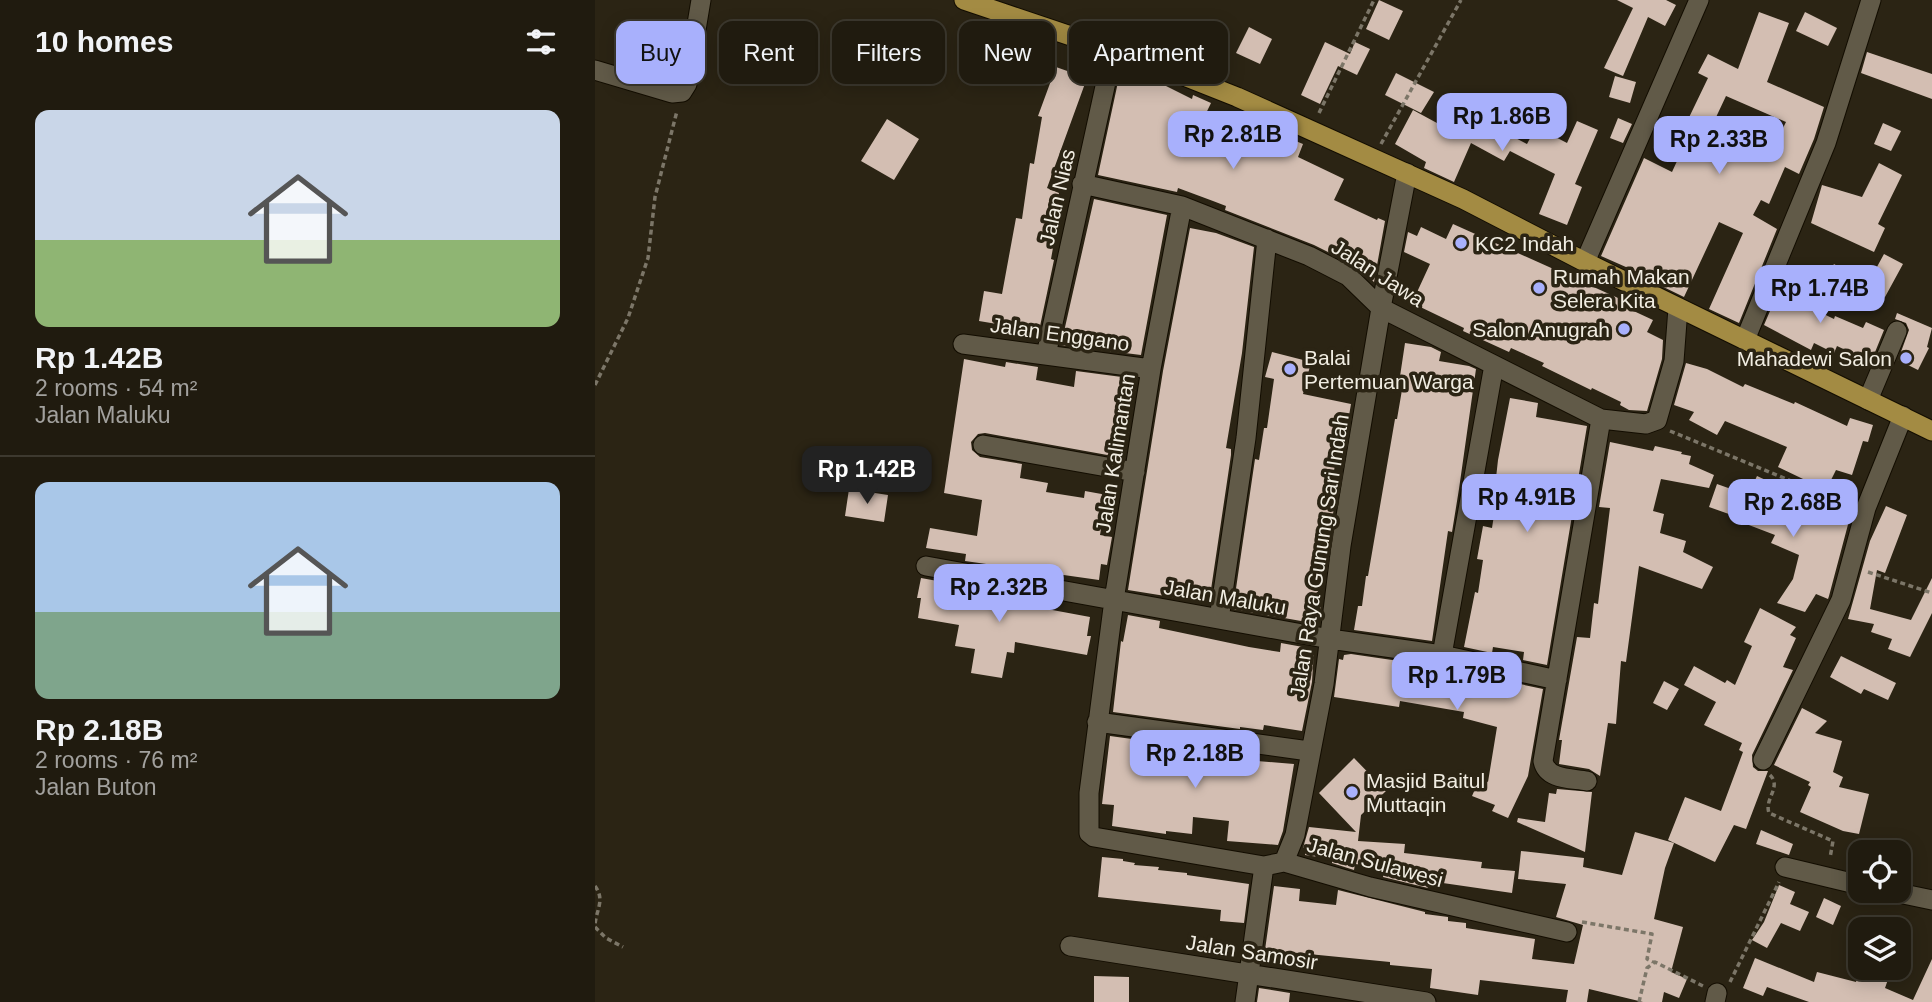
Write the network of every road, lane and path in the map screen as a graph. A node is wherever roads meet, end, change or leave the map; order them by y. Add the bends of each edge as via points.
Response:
1 (701, 0) edge
2 (964, 0) edge
3 (1374, 0) edge
4 (1461, 0) edge
5 (1699, 0) edge
6 (1871, 0) edge
7 (1069, 35) edge
8 (595, 70) edge
9 (1105, 84) edge
10 (1206, 84) edge
11 (682, 92) junction
12 (1311, 131) junction
13 (1373, 158) junction
14 (1407, 173) junction
15 (1082, 184) junction
16 (1182, 206) junction
17 (1266, 239) junction
18 (1585, 262) junction
19 (1381, 308) junction
20 (1678, 308) junction
21 (1897, 331) dead end
22 (1745, 340) junction
23 (963, 344) dead end
24 (1046, 355) junction
25 (1494, 365) junction
26 (1151, 369) junction
27 (595, 385) edge
28 (1868, 400) junction
29 (1903, 416) junction
30 (1601, 419) junction
31 (1645, 423) junction
32 (1932, 430) edge
33 (983, 445) dead end
34 (1135, 472) junction
35 (1866, 508) junction
36 (926, 566) dead end
37 (1849, 566) junction
38 (1932, 593) edge
39 (1114, 600) junction
40 (1219, 619) junction
41 (1330, 639) junction
42 (1442, 655) junction
43 (1557, 680) junction
44 (1097, 722) junction
45 (1310, 751) junction
46 (1763, 760) joint
47 (1587, 781) dead end
48 (1089, 833) joint
49 (1284, 862) junction
50 (1263, 866) junction
51 (1786, 867) joint
52 (1826, 878) junction
53 (1848, 883) edge
54 (595, 887) edge
55 (1911, 896) edge
56 (1932, 900) edge
57 (1567, 932) joint
58 (1070, 946) dead end
59 (623, 947) dead end
60 (1655, 962) junction
61 (1248, 975) junction
62 (1716, 997) edge
63 (1245, 1002) edge
64 (1426, 1002) edge
65 (1639, 1002) edge

1 - 11 street
2 - 7 main road
3 - 12 path
4 - 13 path
5 - 18 street
6 - 22 street via 1826,143
8 - 11 street
9 - 15 street, Jalan Nias
10 - 12 main road
11 - 27 path via 655,197 648,258 628,318
12 - 13 main road
13 - 14 main road
14 - 18 main road
14 - 19 street, Jalan Raya Gunung Sari Indah
15 - 16 street, Jalan Jawa
15 - 24 street, Jalan Nias
16 - 17 street, Jalan Jawa
16 - 26 street, Jalan Kalimantan
17 - 19 street, Jalan Jawa via 1348,276
17 - 40 street via 1246,438
18 - 20 main road
19 - 25 street, Jalan Jawa
19 - 41 street, Jalan Raya Gunung Sari Indah
20 - 22 main road
20 - 31 street via 1674,361 1660,416
21 - 28 street
22 - 28 main road
23 - 24 street, Jalan Enggano
24 - 26 street, Jalan Enggano
25 - 30 street, Jalan Jawa
25 - 42 street
26 - 34 street, Jalan Kalimantan
28 - 29 main road
29 - 32 main road
29 - 35 street
30 - 31 street, Jalan Jawa
30 - 43 street
31 - 35 path
33 - 34 street
34 - 39 street, Jalan Kalimantan
35 - 37 street
36 - 39 street, Jalan Maluku
37 - 38 path
37 - 46 street via 1830,624
39 - 40 street, Jalan Maluku
39 - 44 street, Jalan Kalimantan
40 - 41 street, Jalan Maluku
41 - 42 street, Jalan Maluku
41 - 45 street, Jalan Raya Gunung Sari Indah
42 - 43 street, Jalan Maluku
43 - 47 street via 1544,765 1555,775
44 - 45 street
44 - 48 street, Jalan Kalimantan
45 - 49 street, Jalan Raya Gunung Sari Indah via 1294,835
46 - 52 path via 1761,769 1775,782 1767,804 1769,813 1833,841
48 - 50 street, Jalan Sulawesi
49 - 50 street, Jalan Sulawesi
49 - 57 street, Jalan Sulawesi via 1370,887
50 - 61 street
51 - 52 street
51 - 62 path via 1728,987
52 - 53 street
54 - 59 path via 601,894 595,927
55 - 56 street
57 - 60 path via 1571,920 1652,933 1647,960
58 - 61 street, Jalan Samosir
60 - 62 path
60 - 65 path via 1647,968
61 - 63 street
61 - 64 street, Jalan Samosir

